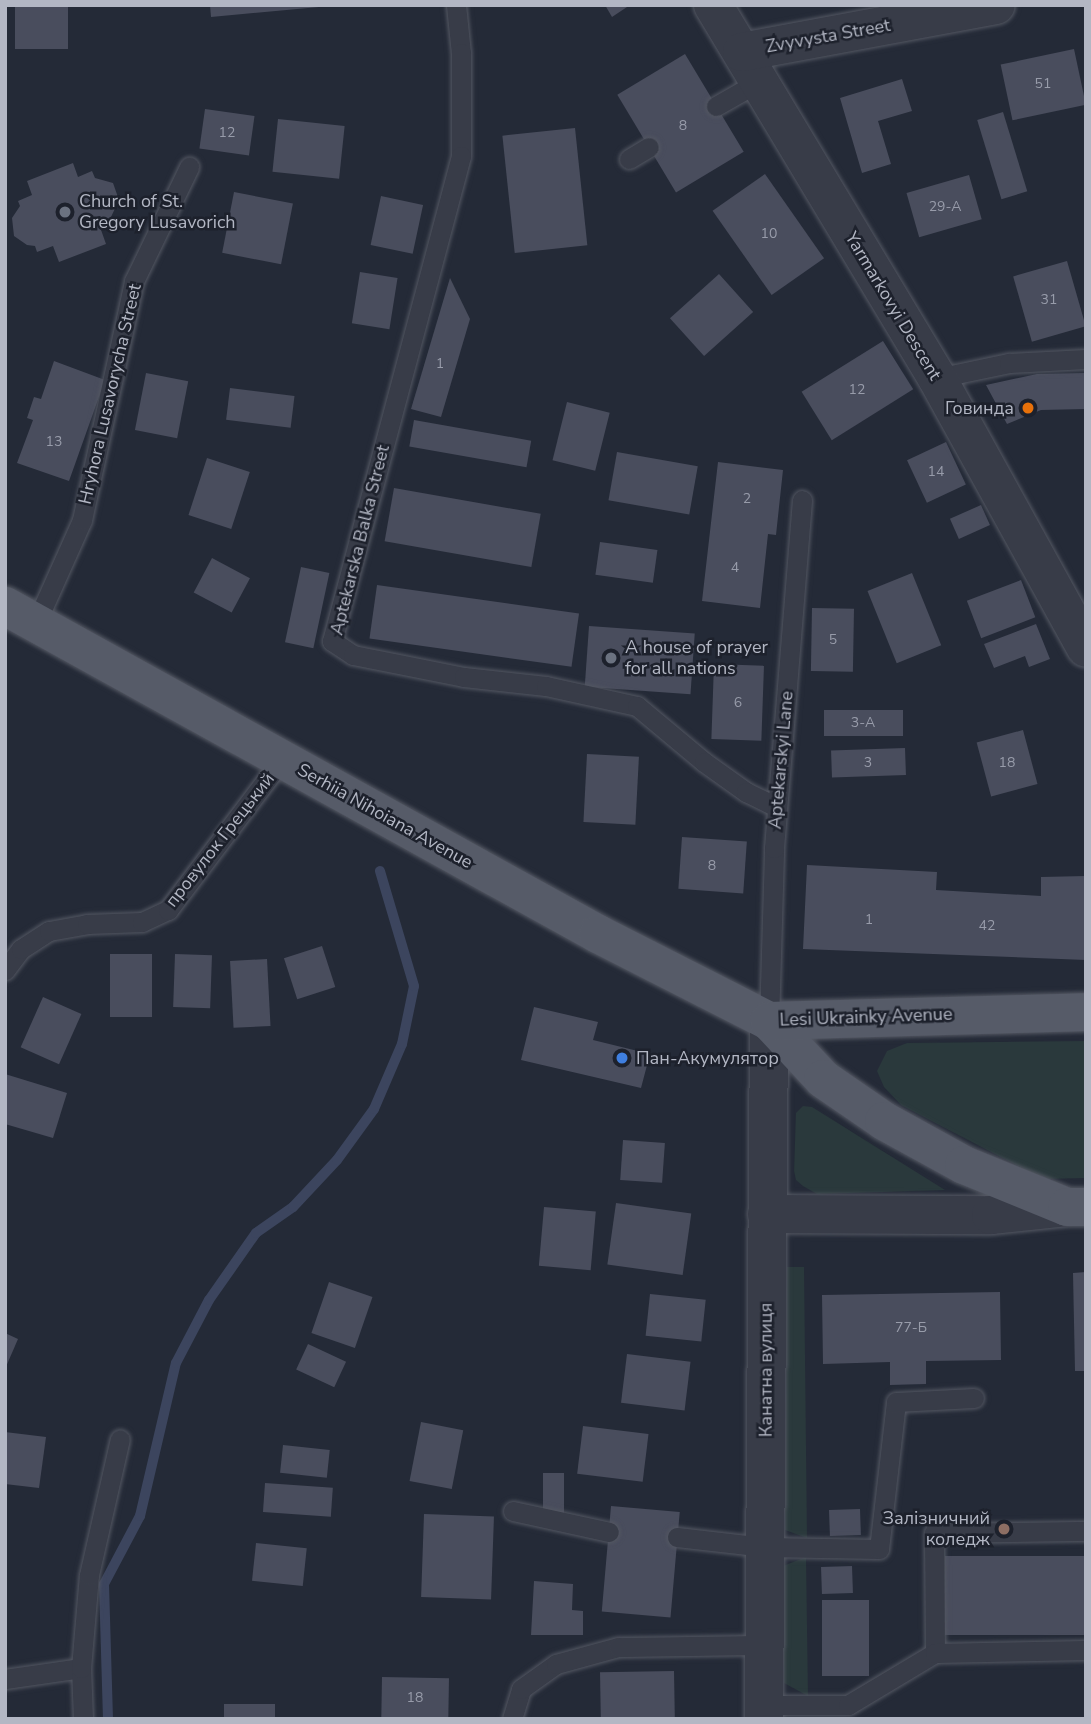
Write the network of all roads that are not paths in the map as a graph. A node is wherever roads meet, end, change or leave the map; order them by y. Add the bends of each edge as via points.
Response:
1 (456, 5) edge
2 (713, 5) edge
3 (996, 5) edge
4 (751, 66) junction
5 (716, 106) dead end
6 (649, 147) dead end
7 (629, 159) dead end
8 (189, 167) dead end
9 (1086, 359) edge
10 (937, 378) junction
11 (802, 500) dead end
12 (21, 614) edge
13 (1082, 635) edge
14 (282, 759) junction
15 (777, 807) junction
16 (5, 970) edge
17 (1086, 1012) edge
18 (769, 1021) junction
19 (1076, 1207) edge
20 (767, 1214) junction
21 (974, 1398) dead end
22 (120, 1439) dead end
23 (513, 1511) dead end
24 (1086, 1531) edge
25 (609, 1532) dead end
26 (677, 1537) dead end
27 (765, 1547) junction
28 (764, 1644) junction
29 (1086, 1650) edge
30 (935, 1653) junction
31 (81, 1668) junction
32 (5, 1679) edge
33 (764, 1712) edge
34 (83, 1719) edge
35 (512, 1719) edge

1 - 15 lane, Aptekarska Balka Street via 461,156 332,641 353,656 464,677 545,686 637,706 715,770
2 - 4 street, Yarmarkovyi Descent
3 - 4 street, Zvyvysta Street
4 - 5 lane
4 - 10 street, Yarmarkovyi Descent
6 - 7 lane
8 - 12 lane, Hryhora Lusavorycha Street via 134,281 82,520
9 - 10 lane via 1009,363
10 - 13 street, Yarmarkovyi Descent
11 - 15 lane, Aptekarskyi Lane
12 - 14 main road, Serhiia Nihoiana Avenue
14 - 16 lane, провулок Грецький via 168,910 142,922 48,931 20,949
14 - 18 main road, Serhiia Nihoiana Avenue via 598,934
15 - 18 lane, Aptekarskyi Lane
17 - 18 main road, Lesi Ukrainky Avenue
18 - 19 main road, Lesi Ukrainky Avenue via 823,1079 884,1121 964,1165
18 - 20 street, Канатна вулиця
19 - 20 street via 991,1215
20 - 27 street, Канатна вулиця
21 - 27 lane via 896,1402 879,1549
22 - 31 lane via 89,1575
23 - 25 lane
24 - 30 lane via 934,1533
26 - 27 lane
27 - 28 street, Канатна вулиця
28 - 33 street, Канатна вулиця
28 - 35 lane via 618,1647 556,1664 521,1689
29 - 30 lane
30 - 33 lane via 848,1705
31 - 32 lane
31 - 34 lane

